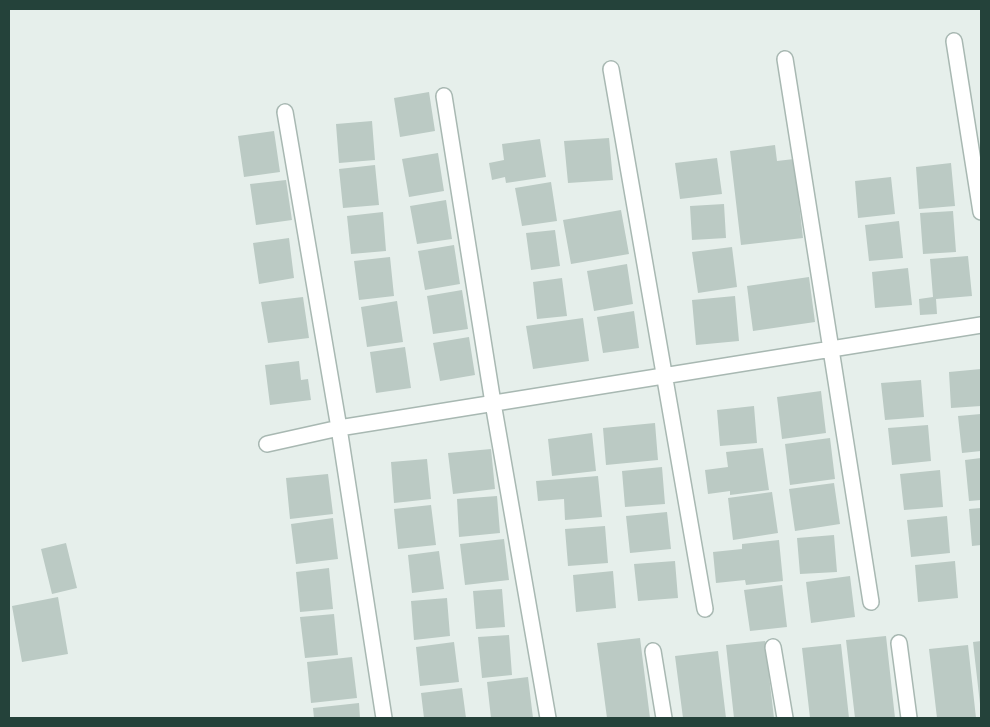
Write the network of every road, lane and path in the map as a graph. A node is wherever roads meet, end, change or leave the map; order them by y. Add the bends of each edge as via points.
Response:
1 (954, 41) dead end
2 (785, 59) dead end
3 (611, 69) dead end
4 (444, 96) dead end
5 (285, 112) dead end
6 (981, 212) edge
7 (981, 325) edge
8 (831, 349) junction
9 (664, 376) junction
10 (494, 403) junction
11 (339, 428) junction
12 (267, 444) dead end
13 (871, 602) dead end
14 (705, 609) dead end
15 (900, 643) dead end
16 (773, 647) dead end
17 (653, 651) dead end
18 (384, 718) edge
19 (548, 718) edge
20 (664, 718) edge
21 (785, 718) edge
22 (909, 718) edge

1 - 6 street
2 - 8 street
3 - 9 street
4 - 10 street
5 - 11 street
7 - 8 street
8 - 9 street
8 - 13 street
9 - 10 street
9 - 14 street
10 - 11 street
10 - 19 street
11 - 12 street
11 - 18 street
15 - 22 street
16 - 21 street
17 - 20 street

